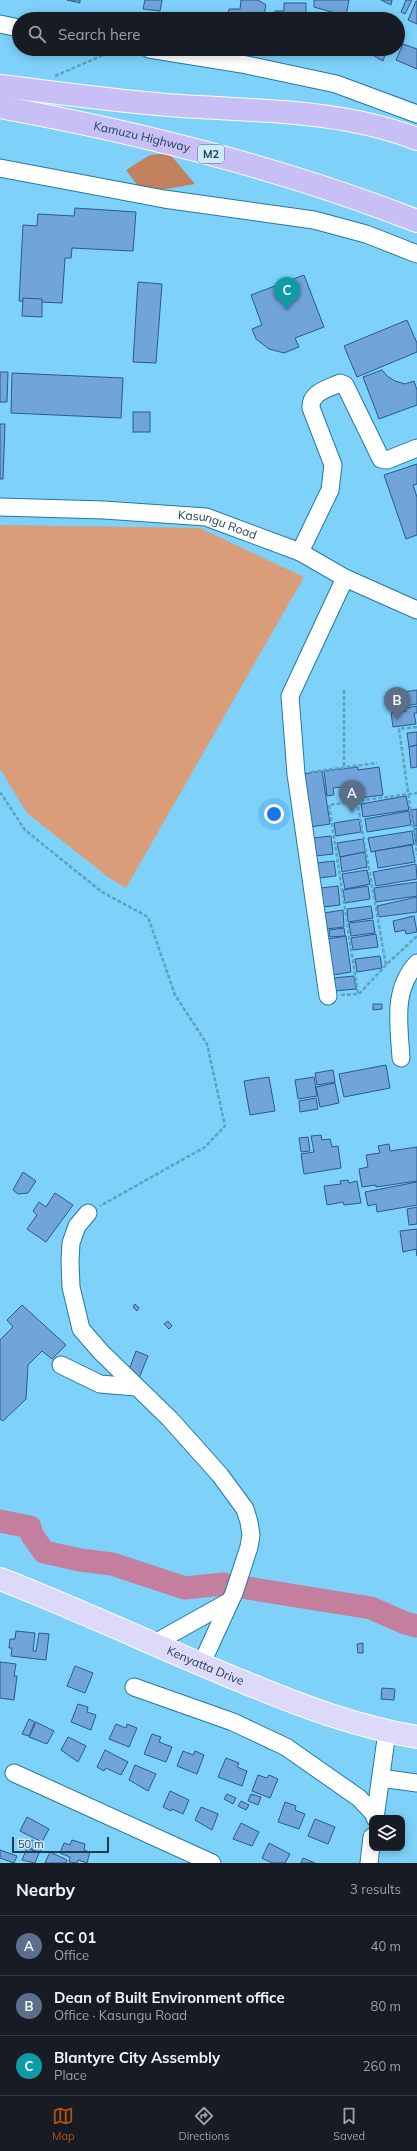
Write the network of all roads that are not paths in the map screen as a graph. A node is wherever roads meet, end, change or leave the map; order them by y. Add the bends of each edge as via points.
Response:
1 (0, 24) edge
2 (12, 27) edge
3 (192, 56) edge
4 (0, 86) edge
5 (0, 107) edge
6 (417, 114) edge
7 (417, 139) edge
8 (0, 168) edge
9 (417, 221) edge
10 (417, 254) edge
11 (417, 448) edge
12 (0, 507) edge
13 (300, 552) junction
14 (346, 578) junction
15 (417, 610) edge
16 (417, 963) edge
17 (328, 996) road end
18 (401, 1058) dead end
19 (88, 1213) road end
20 (61, 1365) dead end
21 (136, 1386) junction
22 (0, 1579) edge
23 (232, 1597) junction
24 (154, 1644) junction
25 (201, 1665) junction
26 (134, 1687) dead end
27 (387, 1732) junction
28 (417, 1737) edge
29 (14, 1773) dead end
30 (381, 1778) junction
31 (417, 1783) edge
32 (373, 1815) edge
33 (375, 1815) edge
34 (370, 1851) edge
35 (212, 1863) edge
36 (368, 1863) edge

1 - 2 street
3 - 6 street via 336,84
4 - 7 highway via 179,106 336,119 382,128
5 - 9 highway, Kamuzu Highway / M2 via 184,146 280,174
8 - 10 street via 164,199 314,220 366,234
11 - 13 street via 387,460 381,459 345,385 340,383 313,396 310,401 311,408 333,465 330,490
12 - 13 street, Kasungu Road via 104,510 206,517
13 - 14 street, Kasungu Road
14 - 15 street, Kasungu Road
14 - 17 street via 290,696 296,774
16 - 18 street via 403,983 398,998
19 - 21 street via 77,1226 71,1243 71,1287 81,1329
20 - 21 street via 100,1384
21 - 23 street via 170,1419 245,1509 250,1522 250,1547
22 - 24 main road, Kenyatta Drive
23 - 24 street
23 - 25 street
24 - 25 main road, Kenyatta Drive
25 - 27 main road, Kenyatta Drive via 292,1701
26 - 32 street via 233,1722 286,1747 360,1798
27 - 28 main road, Kenyatta Drive
27 - 30 street
29 - 35 street
30 - 31 street
30 - 33 street
34 - 36 street

